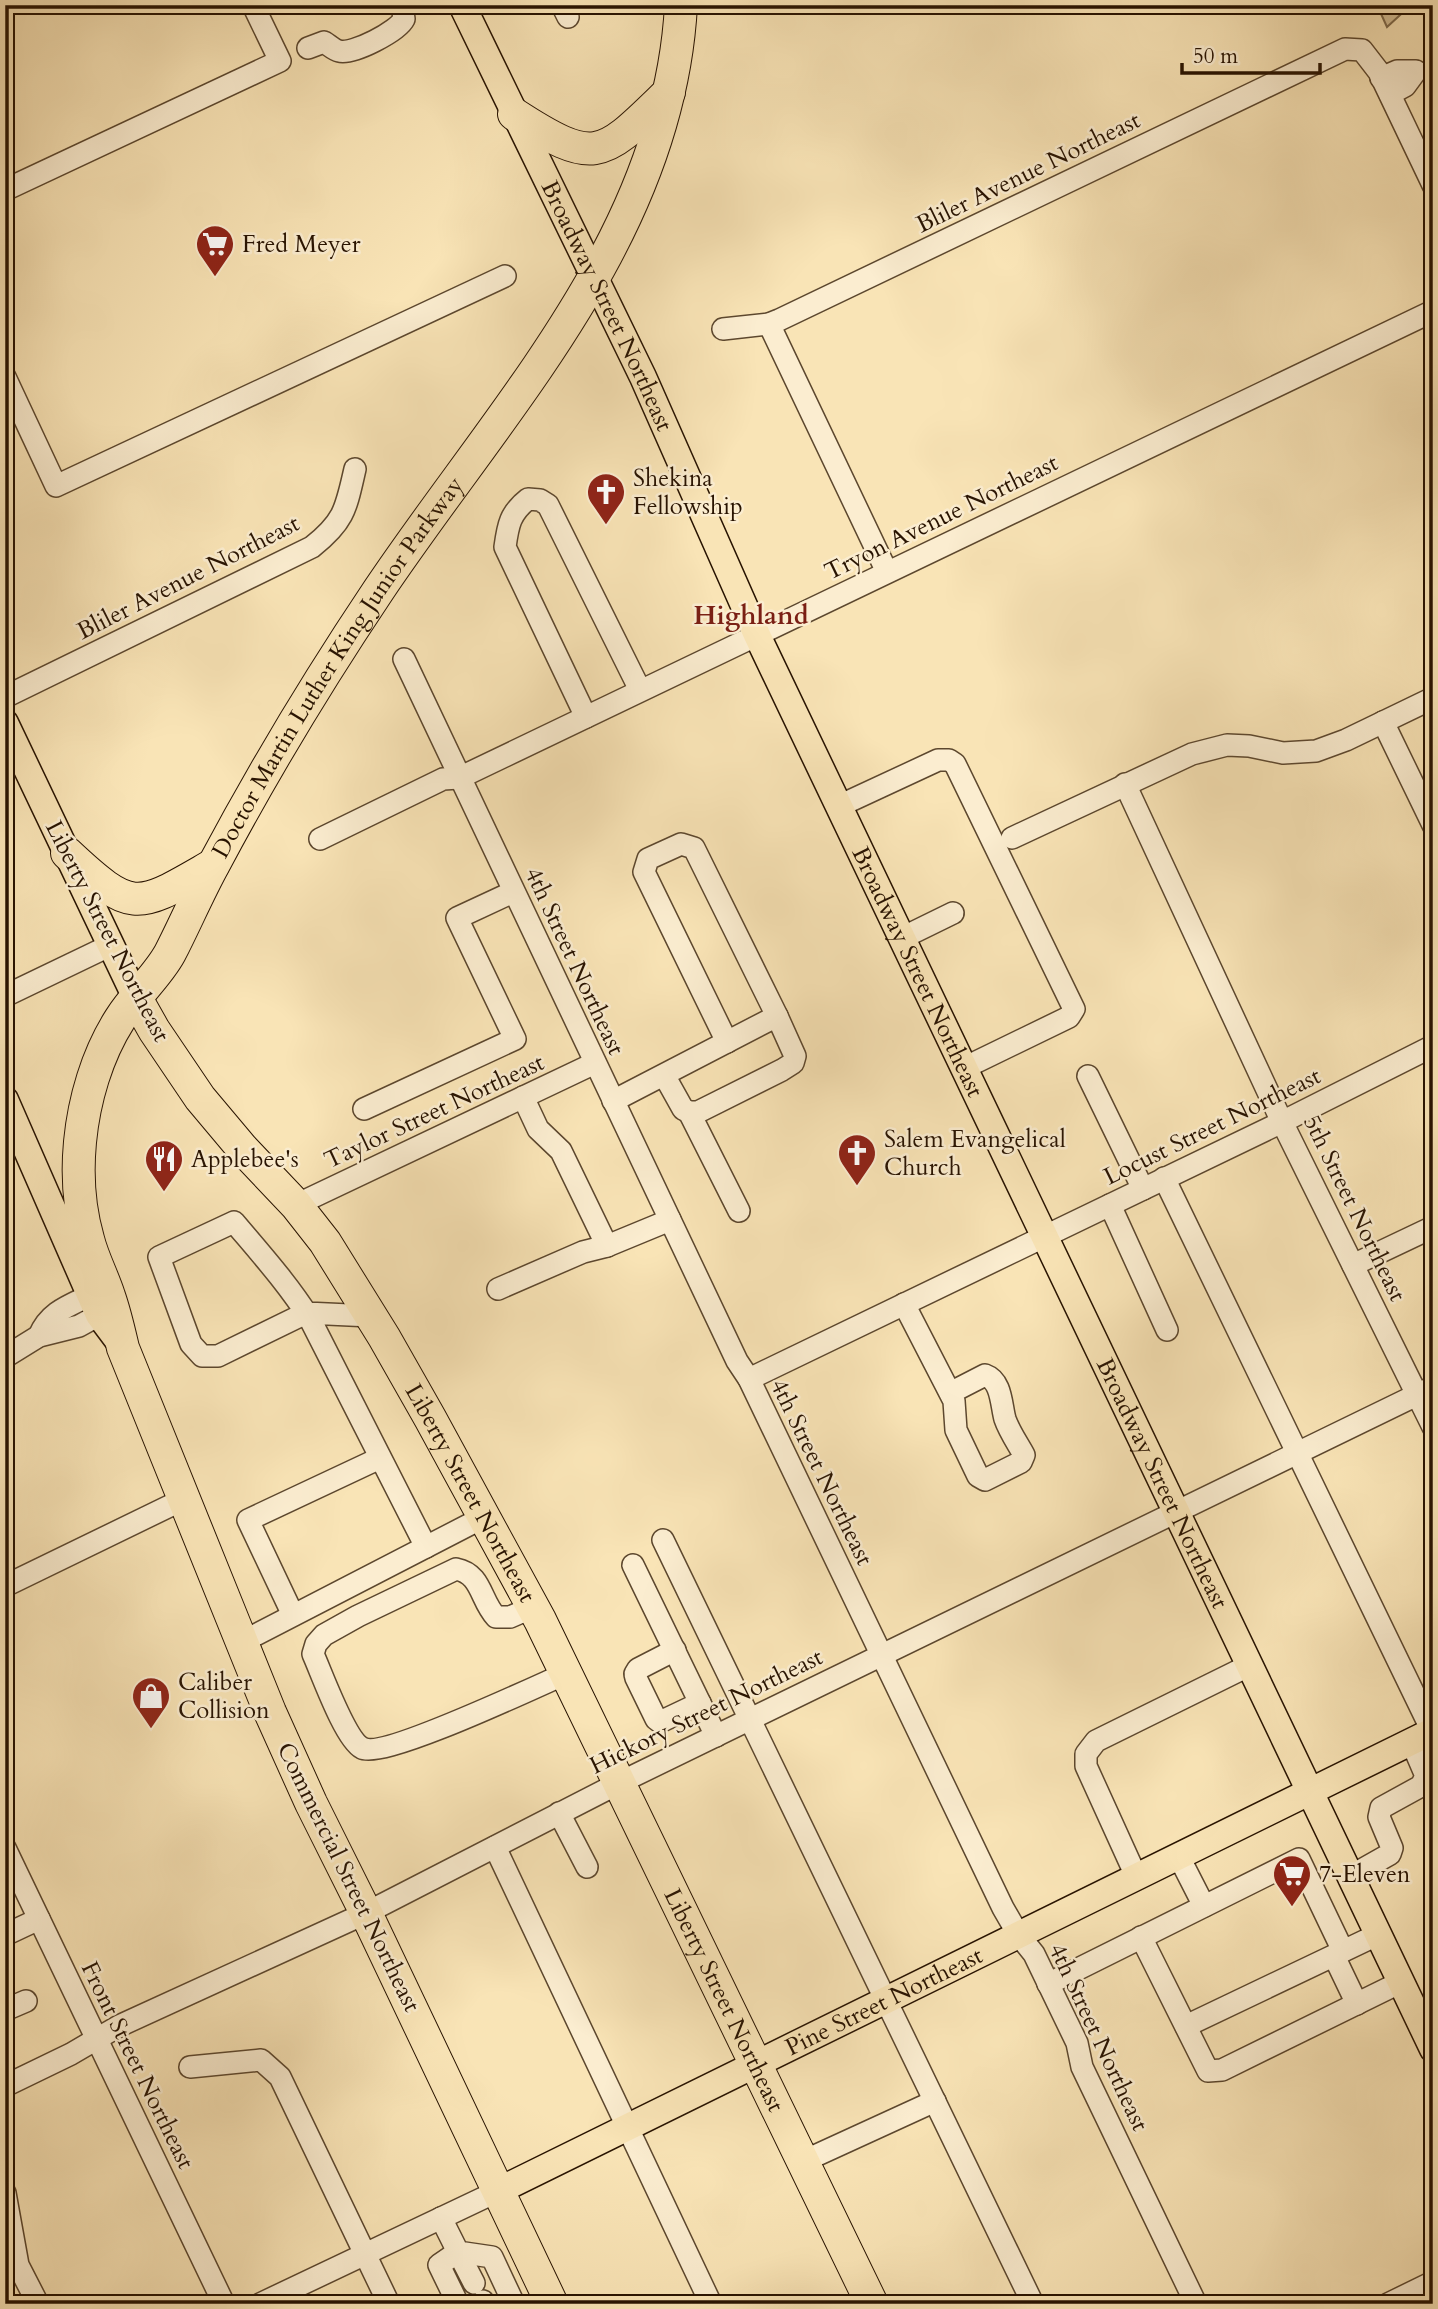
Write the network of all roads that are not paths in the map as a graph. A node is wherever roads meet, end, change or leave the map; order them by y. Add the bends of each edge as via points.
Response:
1 (253, 5) edge
2 (402, 5) edge
3 (462, 5) edge
4 (681, 5) edge
5 (308, 48) dead end
6 (1424, 67) edge
7 (1386, 86) junction
8 (670, 91) junction
9 (514, 114) junction
10 (1433, 185) edge
11 (5, 190) edge
12 (505, 276) dead end
13 (594, 280) junction
14 (1433, 311) edge
15 (769, 324) junction
16 (723, 329) dead end
17 (5, 377) edge
18 (355, 469) dead end
19 (887, 572) junction
20 (757, 635) junction
21 (404, 659) dead end
22 (640, 690) junction
23 (5, 696) edge
24 (1433, 698) edge
25 (586, 717) junction
26 (1382, 722) junction
27 (5, 723) edge
28 (459, 778) junction
29 (1125, 784) junction
30 (839, 806) junction
31 (1433, 825) edge
32 (1012, 838) dead end
33 (320, 839) dead end
34 (67, 853) junction
35 (213, 865) junction
36 (513, 892) junction
37 (953, 913) dead end
38 (902, 938) junction
39 (111, 945) junction
40 (5, 996) edge
41 (136, 998) junction
42 (778, 1016) junction
43 (727, 1042) junction
44 (1433, 1046) edge
45 (595, 1063) junction
46 (964, 1068) junction
47 (664, 1075) junction
48 (1088, 1076) dead end
49 (523, 1097) junction
50 (5, 1100) edge
51 (613, 1101) junction
52 (364, 1109) dead end
53 (689, 1112) junction
54 (1282, 1122) junction
55 (1164, 1178) junction
56 (1143, 1189) junction
57 (296, 1205) junction
58 (1110, 1205) junction
59 (739, 1212) dead end
60 (670, 1220) junction
61 (1433, 1227) edge
62 (1045, 1236) junction
63 (607, 1246) junction
64 (1353, 1265) junction
65 (498, 1289) dead end
66 (904, 1304) junction
67 (95, 1305) junction
68 (306, 1313) junction
69 (371, 1316) junction
70 (1167, 1330) dead end
71 (123, 1348) junction
72 (5, 1357) edge
73 (749, 1379) junction
74 (1425, 1390) edge
75 (950, 1393) junction
76 (1433, 1427) edge
77 (1298, 1452) junction
78 (380, 1458) junction
79 (184, 1499) junction
80 (1176, 1513) junction
81 (484, 1517) junction
82 (663, 1540) dead end
83 (426, 1547) junction
84 (634, 1565) dead end
85 (5, 1586) edge
86 (533, 1607) junction
87 (293, 1615) junction
88 (242, 1642) junction
89 (675, 1650) junction
90 (881, 1655) junction
91 (1250, 1664) junction
92 (567, 1673) junction
93 (700, 1703) junction
94 (751, 1719) junction
95 (1427, 1734) edge
96 (716, 1736) junction
97 (1429, 1774) edge
98 (621, 1782) junction
99 (1311, 1790) junction
100 (559, 1813) junction
101 (495, 1847) junction
102 (5, 1848) edge
103 (1178, 1855) junction
104 (587, 1867) dead end
105 (1351, 1875) junction
106 (1136, 1876) junction
107 (1204, 1906) junction
108 (366, 1913) junction
109 (39, 1919) junction
110 (1018, 1934) junction
111 (1379, 1934) junction
112 (5, 1935) edge
113 (1141, 1937) junction
114 (1338, 1954) junction
115 (1401, 1982) junction
116 (1048, 1984) junction
117 (885, 2000) junction
118 (26, 2001) dead end
119 (1357, 2004) junction
120 (5, 2010) edge
121 (1186, 2026) junction
122 (96, 2039) junction
123 (1433, 2049) edge
124 (755, 2064) junction
125 (190, 2067) dead end
126 (6, 2085) edge
127 (935, 2101) junction
128 (627, 2127) junction
129 (804, 2161) junction
130 (498, 2191) junction
131 (5, 2193) edge
132 (441, 2218) junction
133 (458, 2252) junction
134 (364, 2253) junction
135 (1433, 2282) edge
136 (481, 2296) edge
137 (541, 2300) edge
138 (38, 2304) edge
139 (224, 2304) edge
140 (260, 2304) edge
141 (389, 2304) edge
142 (458, 2304) edge
143 (514, 2304) edge
144 (711, 2304) edge
145 (872, 2304) edge
146 (1033, 2304) edge
147 (1196, 2304) edge
148 (1388, 2304) edge

1 - 11 street via 279,61
2 - 5 street via 404,19 397,29 353,50 339,51 324,42
3 - 9 main road, Broadway Street Northeast
4 - 8 highway, Doctor Martin Luther King Junior Parkway
6 - 7 street via 1405,86
7 - 10 street
7 - 15 street, Bliler Avenue Northeast via 1362,50 1352,48 1332,55
8 - 9 highway via 623,136 592,150 571,147
8 - 13 highway, Doctor Martin Luther King Junior Parkway via 654,147
9 - 13 main road, Broadway Street Northeast
12 - 17 street via 56,486
13 - 20 main road, Broadway Street Northeast via 649,389
13 - 35 highway, Doctor Martin Luther King Junior Parkway via 505,416 377,592 287,734
14 - 19 street, Tryon Avenue Northeast
15 - 16 street, Bliler Avenue Northeast
15 - 19 street
18 - 23 street, Bliler Avenue Northeast via 340,520 312,547
19 - 20 street, Tryon Avenue Northeast
20 - 22 street, Tryon Avenue Northeast
20 - 30 main road, Broadway Street Northeast
21 - 28 street, 4th Street Northeast
22 - 25 street, Tryon Avenue Northeast
22 - 25 street via 548,505 528,499 508,523 505,547
24 - 26 street
25 - 28 street, Tryon Avenue Northeast
26 - 29 street via 1346,740 1298,754 1249,746 1210,748
26 - 31 street
27 - 34 main road, Liberty Street Northeast
28 - 33 street, Tryon Avenue Northeast via 443,779
28 - 36 street, 4th Street Northeast
29 - 32 street
29 - 54 street, 5th Street Northeast
30 - 38 main road, Broadway Street Northeast
30 - 46 street via 938,760 955,764 1074,1009 1069,1017
34 - 35 highway via 107,889 133,899 161,895
34 - 39 main road, Liberty Street Northeast
35 - 41 highway, Doctor Martin Luther King Junior Parkway via 167,957
36 - 45 street, 4th Street Northeast
36 - 52 street via 457,918 515,1039
37 - 38 street
38 - 46 main road, Broadway Street Northeast
39 - 40 street
39 - 41 main road, Liberty Street Northeast
41 - 57 highway, Liberty Street Northeast via 200,1098
41 - 71 highway, Doctor Martin Luther King Junior Parkway via 97,1066 82,1126 78,1178 87,1237
42 - 43 street
42 - 43 street via 694,848 681,844 648,859 643,872
42 - 53 street via 795,1056 793,1063 698,1112
43 - 47 street
44 - 54 street, Locust Street Northeast
45 - 49 street, Taylor Street Northeast
45 - 51 street, 4th Street Northeast
46 - 62 main road, Broadway Street Northeast
47 - 51 street
47 - 53 street
48 - 56 street
49 - 57 street, Taylor Street Northeast
49 - 63 street via 538,1129 561,1151
50 - 67 main road, Commercial Street Northeast
51 - 60 street, 4th Street Northeast
53 - 59 street
54 - 55 street, Locust Street Northeast
54 - 64 street, 5th Street Northeast
55 - 56 street, Locust Street Northeast
55 - 77 street
56 - 58 street, Locust Street Northeast
57 - 69 highway, Liberty Street Northeast
58 - 62 street, Locust Street Northeast
58 - 70 street
60 - 63 street
60 - 73 street, 4th Street Northeast
61 - 64 street
62 - 66 street, Locust Street Northeast
62 - 80 main road, Broadway Street Northeast
63 - 65 street
64 - 74 street, 5th Street Northeast
66 - 73 street, Locust Street Northeast
66 - 75 street
67 - 71 main road, Commercial Street Northeast
67 - 72 street via 62,1309 44,1322 38,1336
68 - 68 street via 234,1222 159,1257 191,1344 202,1356 218,1356
68 - 69 street
68 - 78 street
69 - 81 highway, Liberty Street Northeast
71 - 79 highway, Commercial Street Northeast
73 - 90 street, 4th Street Northeast
74 - 76 street, 5th Street Northeast
74 - 77 street, Hickory Street Northeast
75 - 75 street via 956,1408 956,1430 980,1479 1021,1462 1024,1455 1005,1419 993,1380 985,1376
77 - 80 street, Hickory Street Northeast
77 - 95 street
78 - 83 street
78 - 87 street via 248,1520
79 - 85 street
79 - 88 highway, Commercial Street Northeast
80 - 90 street, Hickory Street Northeast
80 - 91 main road, Broadway Street Northeast
81 - 83 street
81 - 86 highway, Liberty Street Northeast
82 - 94 street
83 - 87 street
84 - 89 street
86 - 92 highway, Liberty Street Northeast
86 - 92 street via 510,1617 496,1617 475,1578 456,1570 344,1623 324,1635 313,1654 349,1734 360,1747 370,1750 413,1738
87 - 88 street
88 - 108 highway, Commercial Street Northeast via 311,1803
89 - 93 street
89 - 93 street via 638,1669 640,1689 660,1722
90 - 94 street, Hickory Street Northeast
90 - 110 street, 4th Street Northeast
91 - 99 main road, Broadway Street Northeast
91 - 106 street via 1124,1725 1096,1741 1086,1754 1086,1766
92 - 98 highway, Liberty Street Northeast
93 - 96 street
94 - 96 street, Hickory Street Northeast
94 - 117 street
95 - 97 street
95 - 99 main road, Pine Street Northeast
96 - 98 street, Hickory Street Northeast
97 - 105 street via 1421,1786 1381,1808 1379,1817 1390,1854
98 - 100 street, Hickory Street Northeast
98 - 124 highway, Liberty Street Northeast
99 - 103 main road, Pine Street Northeast
99 - 105 main road, Broadway Street Northeast
100 - 101 street, Hickory Street Northeast
100 - 104 street
101 - 108 street, Hickory Street Northeast
101 - 128 street
102 - 109 street, Front Street Northeast
103 - 106 main road, Pine Street Northeast
103 - 107 street
105 - 111 main road, Broadway Street Northeast
106 - 110 main road, Pine Street Northeast
107 - 113 street
107 - 114 street via 1299,1859
108 - 122 street, Hickory Street Northeast
108 - 130 highway, Commercial Street Northeast
109 - 112 street
109 - 122 street, Front Street Northeast
110 - 116 street, 4th Street Northeast
110 - 117 main road, Pine Street Northeast
111 - 114 street
111 - 115 main road, Broadway Street Northeast
113 - 116 street
113 - 121 street
114 - 119 street
114 - 121 street
115 - 119 street
115 - 123 main road, Broadway Street Northeast
116 - 147 street, 4th Street Northeast via 1077,2043 1082,2067
117 - 124 main road, Pine Street Northeast
117 - 127 street
118 - 120 street
119 - 121 street via 1222,2070 1208,2071
122 - 126 street, Hickory Street Northeast
122 - 139 street, Front Street Northeast
124 - 128 main road, Pine Street Northeast
124 - 129 highway, Liberty Street Northeast
125 - 134 street via 261,2060 280,2077
127 - 129 street
127 - 146 street
128 - 130 main road, Pine Street Northeast
128 - 144 street
129 - 145 highway, Liberty Street Northeast
130 - 132 street, Pine Street Northeast
130 - 137 highway, Commercial Street Northeast
131 - 138 street via 18,2265
132 - 133 street
132 - 134 street, Pine Street Northeast
133 - 136 street
133 - 142 street via 439,2265
133 - 143 street via 492,2257
134 - 140 street, Pine Street Northeast
134 - 141 street
135 - 148 street

